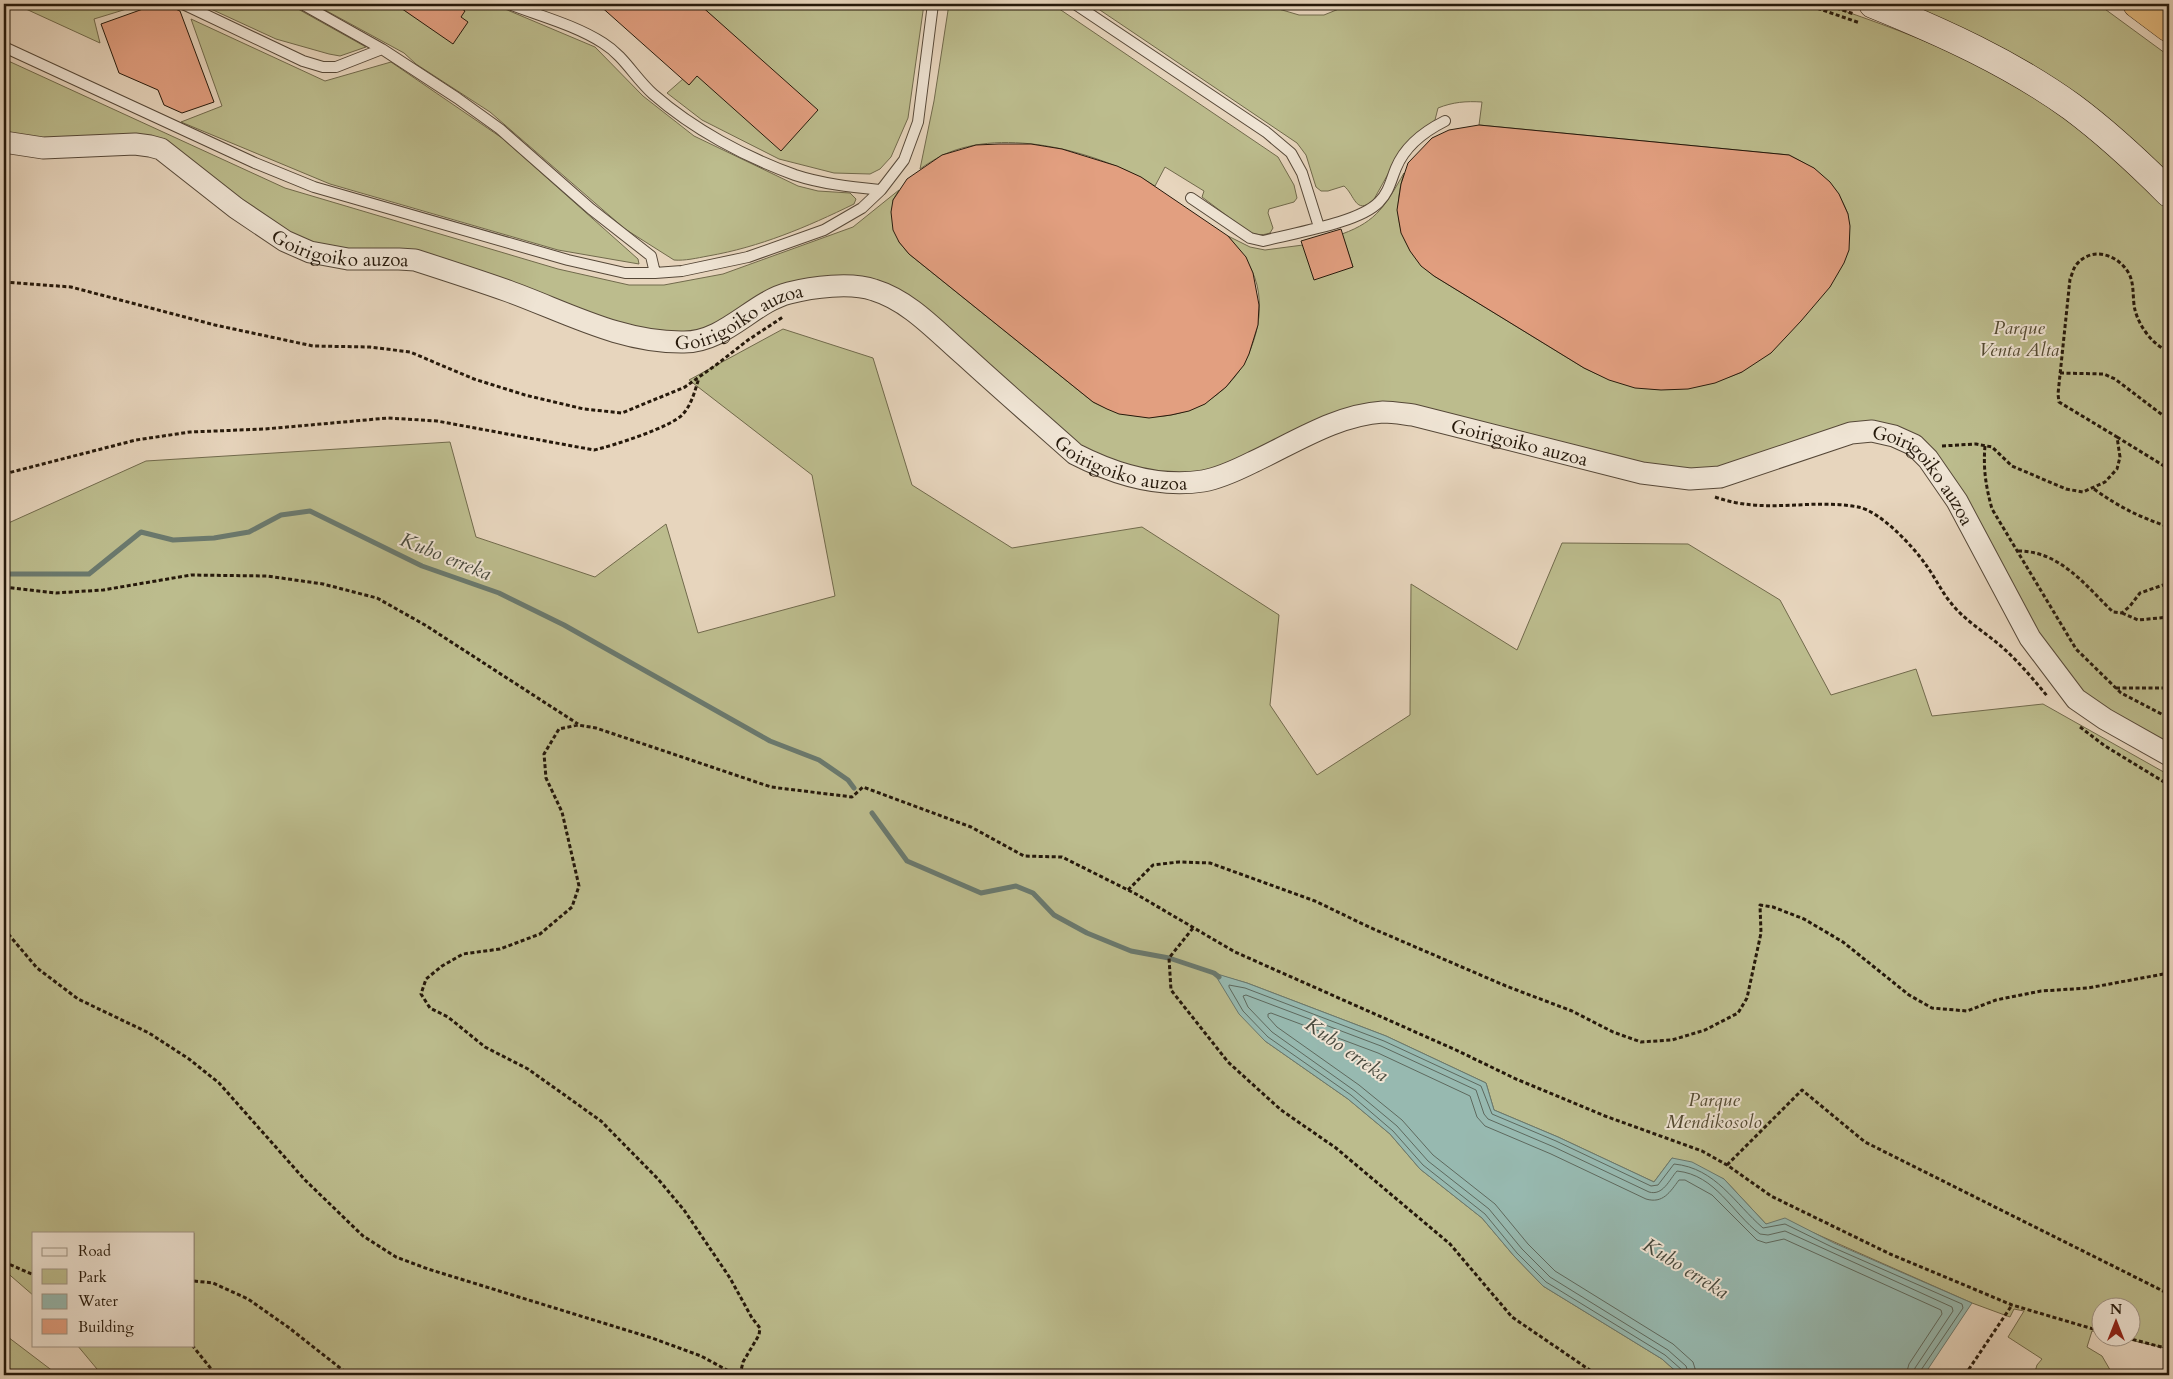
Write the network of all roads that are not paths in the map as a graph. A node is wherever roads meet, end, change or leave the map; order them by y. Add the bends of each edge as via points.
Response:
1 (183, 4) edge
2 (302, 4) edge
3 (509, 4) edge
4 (933, 4) edge
5 (1075, 4) edge
6 (2137, 4) edge
7 (1868, 14) edge
8 (2169, 28) edge
9 (4, 48) edge
10 (382, 49) junction
11 (1446, 121) dead end
12 (4, 142) edge
13 (881, 190) junction
14 (2169, 193) edge
15 (1191, 198) dead end
16 (1319, 226) junction
17 (655, 273) junction
18 (2169, 754) edge

1 - 10 lane via 323,68 344,65
2 - 10 lane
3 - 13 lane via 589,34 605,44 621,56 653,94 709,134 796,175 821,182
4 - 13 lane via 918,122 904,160
5 - 16 lane via 1266,132 1290,153 1302,173
6 - 8 highway
7 - 14 street via 1975,48 2026,77 2073,108 2141,164
9 - 17 lane via 314,187 568,260 625,273
10 - 17 lane via 500,129 591,209 651,256
11 - 16 lane via 1427,130 1400,158 1379,203 1351,218
12 - 18 street, Goirigoiko auzoa via 43,148 135,144 161,149 236,208 285,241 310,252 348,260 415,260 508,291 611,332 641,338 684,342 702,340 782,295 812,287 874,290 908,306 1075,454 1134,478 1173,483 1204,481 1230,473 1334,423 1354,416 1384,412 1414,415 1642,473 1690,479 1720,477 1851,433 1872,431 1894,436 1914,445 1924,454 1957,501 2030,638 2076,699
13 - 17 lane via 862,208 824,230 748,257 682,271
15 - 16 lane via 1250,238 1263,241

